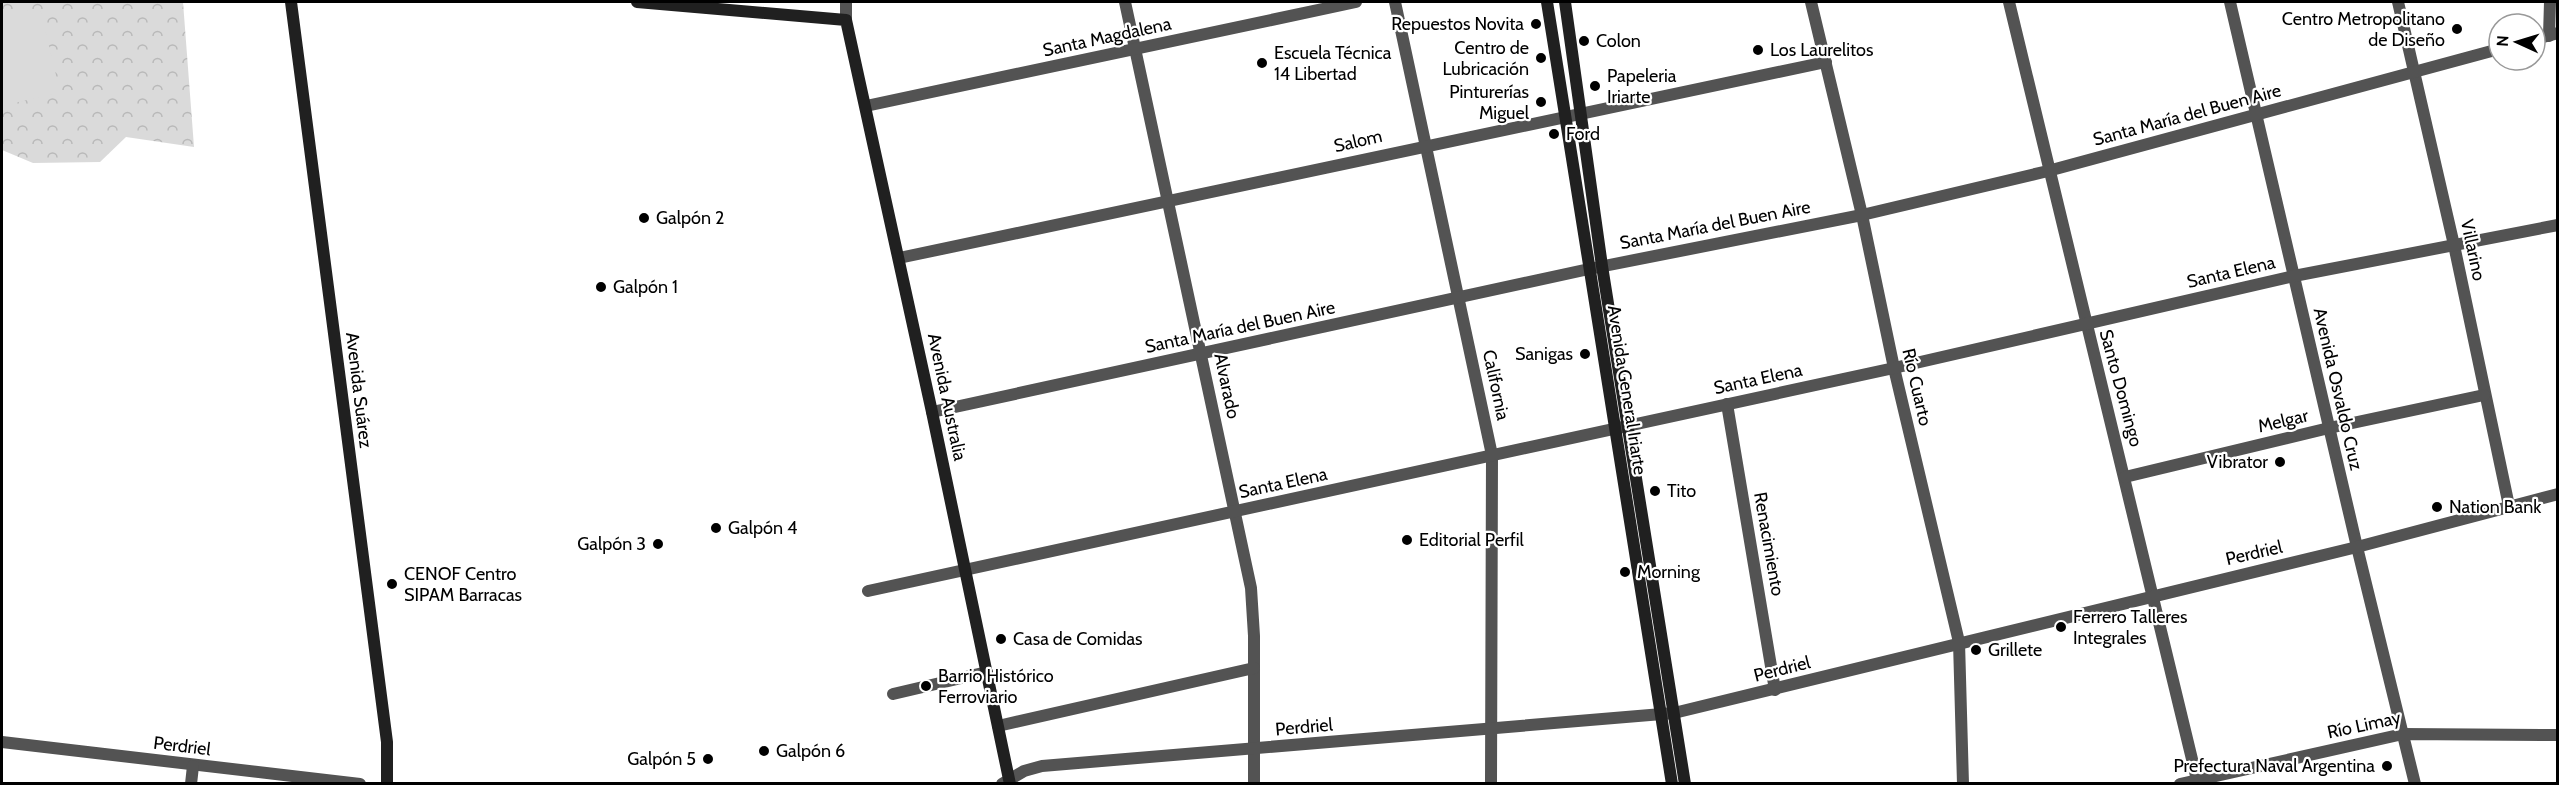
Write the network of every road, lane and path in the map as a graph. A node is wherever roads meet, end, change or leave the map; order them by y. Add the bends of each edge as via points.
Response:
1 (291, 2) edge
2 (637, 2) edge
3 (846, 2) edge
4 (1125, 2) edge
5 (1356, 2) edge
6 (1395, 2) edge
7 (1547, 2) edge
8 (1566, 2) edge
9 (1810, 2) edge
10 (2008, 2) edge
11 (2230, 2) edge
12 (2398, 2) edge
13 (2550, 2) edge
14 (846, 20) junction
15 (2553, 35) edge
16 (1136, 50) junction
17 (2487, 52) edge
18 (1826, 62) junction
19 (2415, 72) junction
20 (866, 106) junction
21 (1581, 113) junction
22 (2255, 115) junction
23 (1565, 116) junction
24 (1425, 144) junction
25 (2048, 171) junction
26 (1168, 203) junction
27 (1862, 215) junction
28 (2558, 225) edge
29 (2454, 245) junction
30 (899, 258) junction
31 (1595, 267) junction
32 (2294, 276) junction
33 (1460, 298) junction
34 (2085, 324) junction
35 (1202, 354) junction
36 (1894, 368) junction
37 (2484, 395) junction
38 (1727, 404) junction
39 (932, 412) junction
40 (1621, 427) junction
41 (2329, 428) junction
42 (1492, 455) junction
43 (2125, 477) junction
44 (2558, 494) edge
45 (2509, 506) junction
46 (1235, 512) junction
47 (2356, 548) junction
48 (966, 570) junction
49 (868, 591) dead end
50 (2153, 595) junction
51 (1959, 642) junction
52 (1254, 668) junction
53 (987, 672) junction
54 (1775, 690) junction
55 (893, 694) dead end
56 (1674, 713) junction
57 (1662, 716) junction
58 (998, 726) junction
59 (1491, 728) junction
60 (2403, 734) junction
61 (2558, 735) edge
62 (2, 742) edge
63 (1254, 749) junction
64 (193, 766) junction
65 (1007, 782) edge
66 (2198, 782) edge
67 (191, 783) edge
68 (360, 783) edge
69 (387, 783) edge
70 (1254, 783) edge
71 (1491, 783) edge
72 (1672, 783) edge
73 (1685, 783) edge
74 (1963, 783) edge
75 (2180, 783) edge
76 (2415, 783) edge

1 - 69 main road, Avenida Suárez via 387,742
2 - 14 main road
3 - 14 street
4 - 16 street, Alvarado
5 - 16 street, Santa Magdalena
6 - 24 street, California
7 - 23 main road, Avenida General Iriarte
8 - 21 main road, Avenida General Iriarte
9 - 18 street, Río Cuarto
10 - 25 street, Santo Domingo
11 - 22 street, Avenida Osvaldo Cruz
12 - 19 street, Villarino
13 - 15 street
14 - 20 main road, Avenida Australia
16 - 20 street, Santa Magdalena
16 - 26 street, Alvarado
17 - 19 street, Santa María del Buen Aire
18 - 21 street, Salom
18 - 27 street, Río Cuarto
19 - 22 street, Santa María del Buen Aire
19 - 29 street, Villarino
20 - 30 main road, Avenida Australia
21 - 23 street, Salom
21 - 31 main road, Avenida General Iriarte
22 - 25 street, Santa María del Buen Aire
22 - 32 street, Avenida Osvaldo Cruz
23 - 24 street, Salom
23 - 31 main road, Avenida General Iriarte
24 - 26 street, Salom
24 - 33 street, California
25 - 27 street, Santa María del Buen Aire
25 - 34 street, Santo Domingo
26 - 30 street, Salom
26 - 35 street, Alvarado
27 - 31 street, Santa María del Buen Aire
27 - 36 street, Río Cuarto
28 - 29 street, Santa Elena
29 - 32 street, Santa Elena
29 - 37 street, Villarino
30 - 39 main road, Avenida Australia
31 - 33 street, Santa María del Buen Aire
31 - 40 main road, Avenida General Iriarte
32 - 34 street, Santa Elena
32 - 41 street, Avenida Osvaldo Cruz
33 - 35 street, Santa María del Buen Aire
33 - 42 street, California
34 - 36 street, Santa Elena
34 - 43 street, Santo Domingo
35 - 39 street, Santa María del Buen Aire
35 - 46 street, Alvarado
36 - 38 street, Santa Elena
36 - 51 street, Río Cuarto
37 - 41 street, Melgar
37 - 45 street, Villarino
38 - 40 street, Santa Elena
38 - 54 street, Renacimiento
39 - 48 main road, Avenida Australia
40 - 42 street, Santa Elena
40 - 56 main road, Avenida General Iriarte
40 - 57 main road, Avenida General Iriarte
41 - 43 street, Melgar
41 - 47 street, Avenida Osvaldo Cruz
42 - 46 street, Santa Elena
42 - 59 street, California
43 - 50 street, Santo Domingo
44 - 45 street, Perdriel
45 - 47 street, Perdriel
46 - 48 street, Santa Elena
46 - 52 street, Alvarado via 1252,596
47 - 50 street, Perdriel
47 - 60 street, Avenida Osvaldo Cruz
48 - 49 street, Santa Elena
48 - 53 main road, Avenida Australia
50 - 51 street, Perdriel
50 - 66 street, Santo Domingo
51 - 54 street, Perdriel
51 - 74 street, Río Cuarto
52 - 58 street
52 - 63 street, Alvarado
53 - 55 street
53 - 58 main road, Avenida Australia
54 - 56 street, Perdriel
56 - 57 street, Perdriel
56 - 73 main road, Avenida General Iriarte
57 - 59 street, Perdriel
57 - 72 main road, Avenida General Iriarte
58 - 65 main road, Avenida Australia
59 - 63 street, Perdriel
59 - 71 street, California
60 - 61 street, Río Limay
60 - 66 street, Río Limay
60 - 76 street, Avenida Osvaldo Cruz
62 - 64 street, Perdriel
63 - 65 street, Perdriel via 1042,766
63 - 70 street, Alvarado
64 - 67 street
64 - 68 street, Perdriel
66 - 75 street, Río Limay

